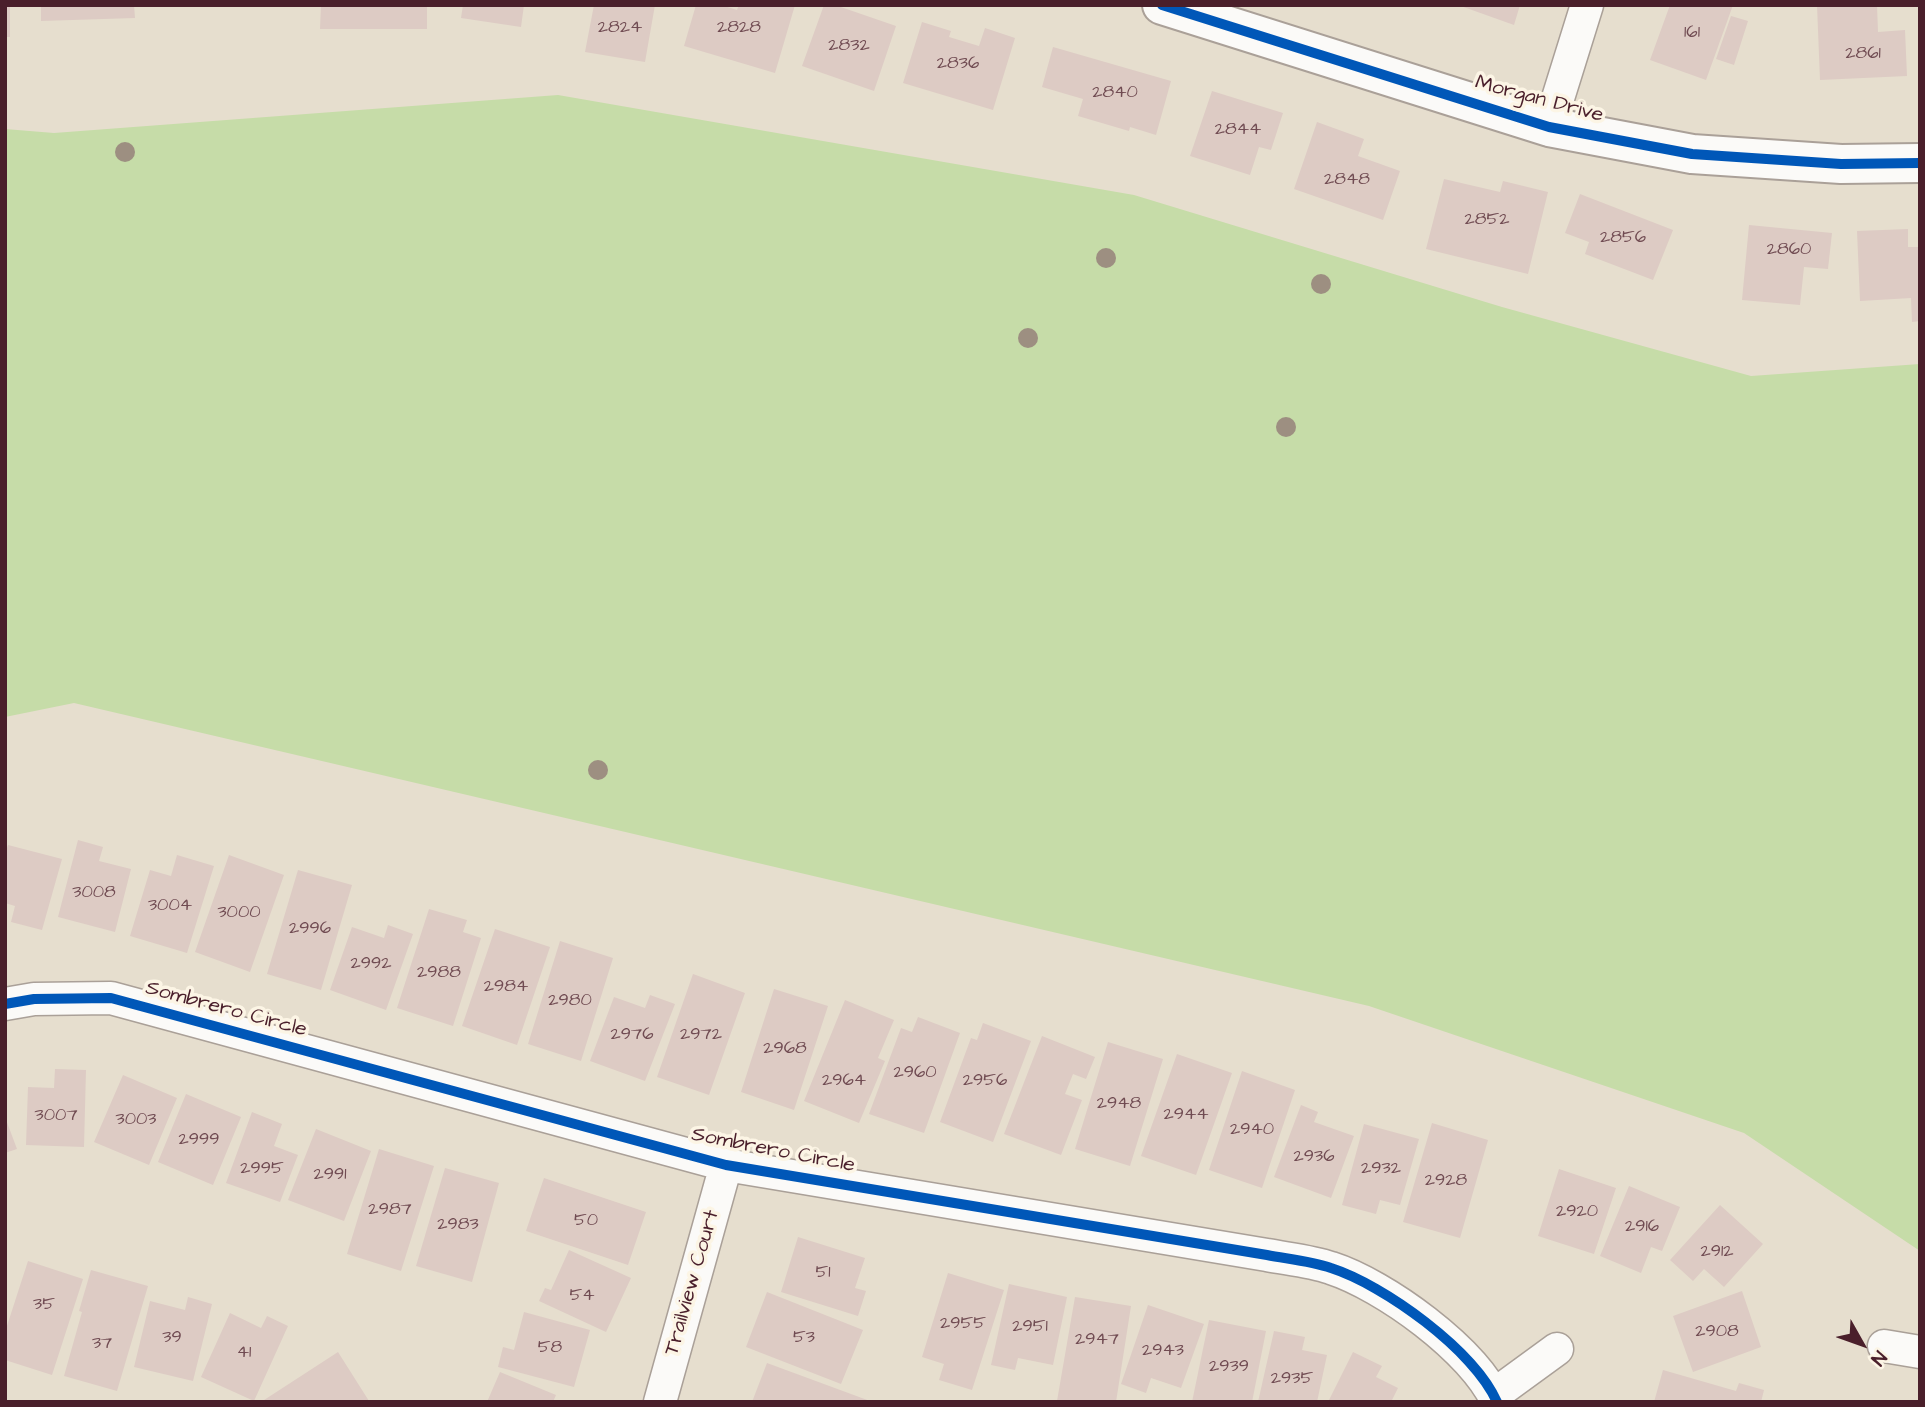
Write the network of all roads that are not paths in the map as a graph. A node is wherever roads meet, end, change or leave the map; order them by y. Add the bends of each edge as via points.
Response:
1 (1162, 5) edge
2 (1587, 5) edge
3 (1549, 127) junction
4 (1920, 163) edge
5 (5, 1004) edge
6 (726, 1165) junction
7 (1884, 1346) dead end
8 (1557, 1349) dead end
9 (1920, 1352) edge
10 (1495, 1399) edge
11 (660, 1402) edge

1 - 3 street, Morgan Drive
2 - 3 street
3 - 4 street, Morgan Drive via 1692,154 1841,164
5 - 6 street, Sombrero Circle via 111,998
6 - 10 street, Sombrero Circle via 1332,1268 1388,1296 1454,1345
6 - 11 street, Trailview Court
7 - 9 street
8 - 10 street

